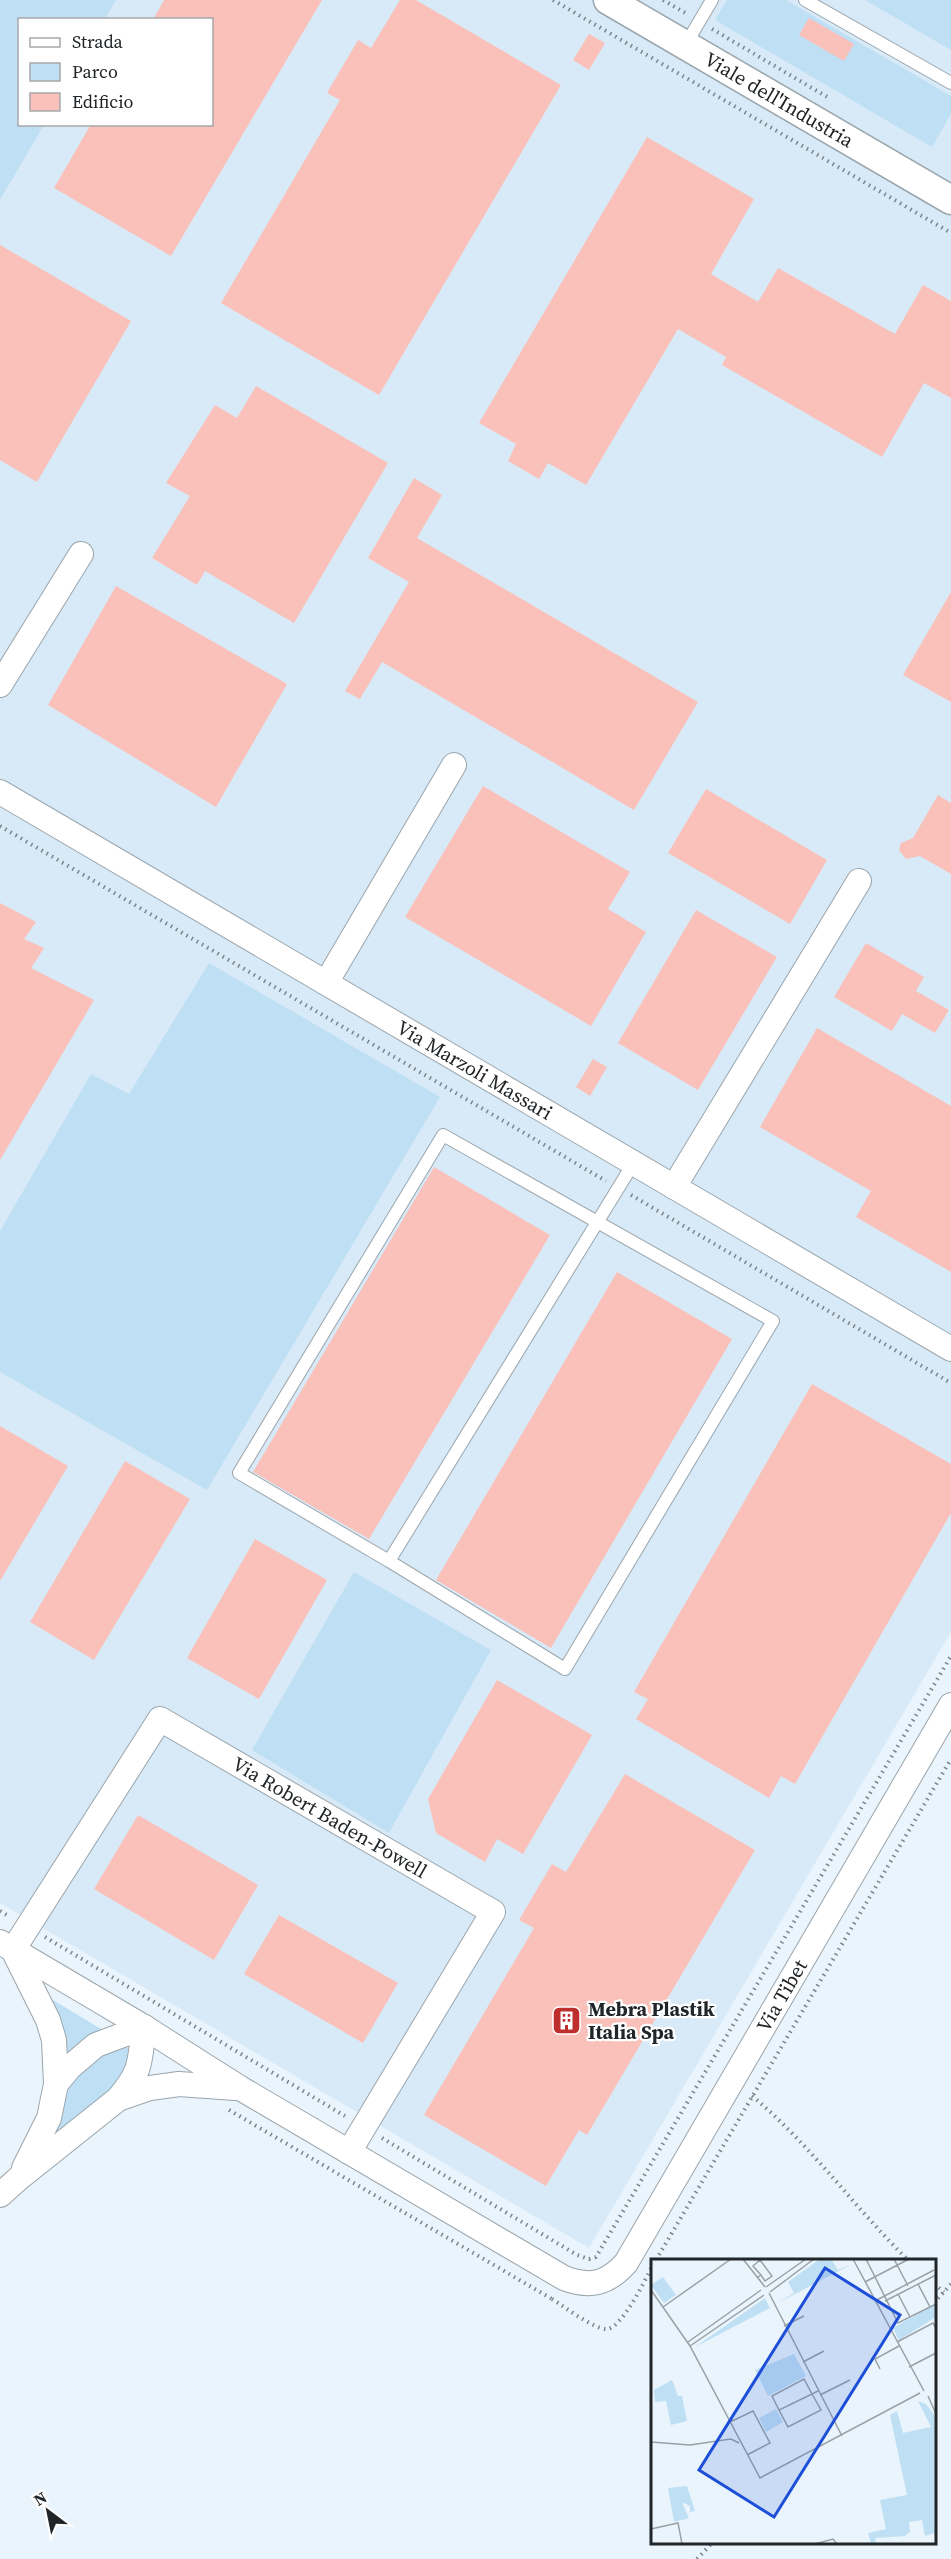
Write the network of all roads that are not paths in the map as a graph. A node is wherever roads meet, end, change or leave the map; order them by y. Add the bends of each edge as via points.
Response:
1 (608, 0) edge
2 (712, 0) edge
3 (805, 0) edge
4 (692, 33) junction
5 (951, 83) edge
6 (951, 200) edge
7 (81, 554) dead end
8 (0, 685) edge
9 (454, 765) dead end
10 (0, 792) edge
11 (859, 881) dead end
12 (326, 983) junction
13 (633, 1164) junction
14 (674, 1188) junction
15 (596, 1223) junction
16 (951, 1349) edge
17 (389, 1561) junction
18 (951, 1705) edge
19 (7, 1946) edge
20 (144, 2027) junction
21 (56, 2084) junction
22 (240, 2088) junction
23 (118, 2099) junction
24 (349, 2152) junction
25 (19, 2178) junction
26 (0, 2195) edge

1 - 4 street, Viale dell'Industria
2 - 4 lane
3 - 5 lane
4 - 6 street, Viale dell'Industria
7 - 8 street
9 - 12 street
10 - 12 street, Via Marzoli Massari
11 - 14 street
12 - 13 street, Via Marzoli Massari
13 - 14 street, Via Marzoli Massari
13 - 15 lane
14 - 16 street, Via Marzoli Massari
15 - 17 lane
15 - 17 lane via 443,1135 239,1473
15 - 17 lane via 773,1321 565,1669
18 - 24 street, Via Tibet via 626,2263 613,2277 586,2285 564,2278
19 - 20 street
19 - 21 street via 48,2020 55,2048
19 - 24 street, Via Robert Baden-Powell via 26,1926 160,1719 493,1912
20 - 21 street via 96,2045
20 - 22 street
20 - 23 street via 139,2067
21 - 25 street via 49,2118
22 - 23 street via 179,2084 150,2088
22 - 24 street
23 - 25 street
25 - 26 street

